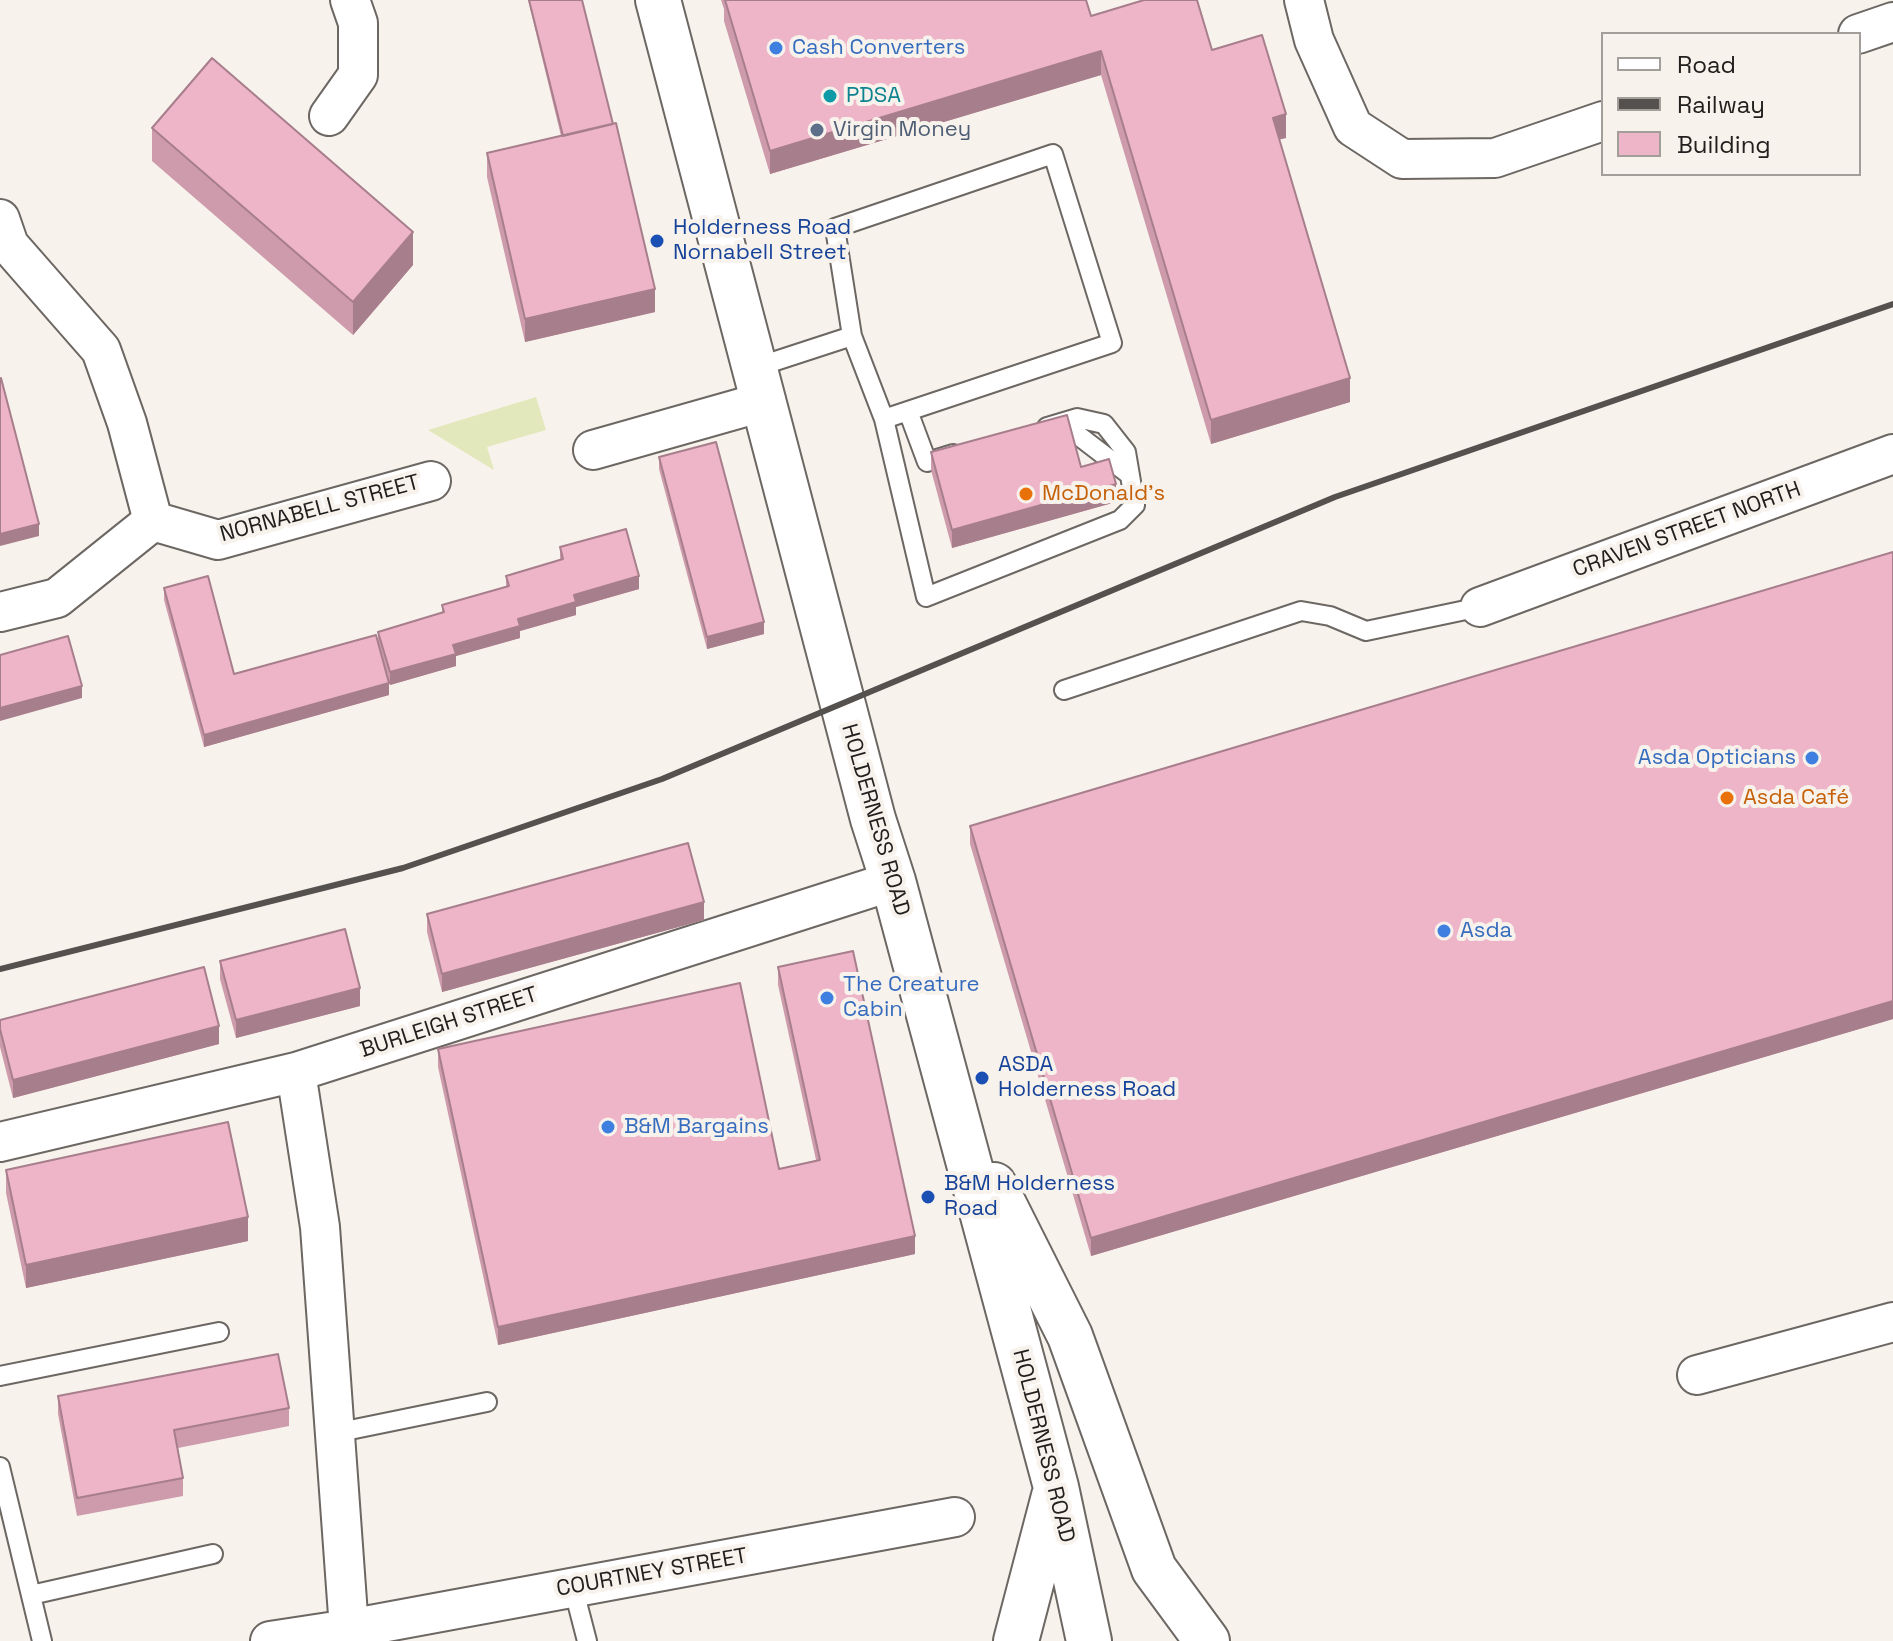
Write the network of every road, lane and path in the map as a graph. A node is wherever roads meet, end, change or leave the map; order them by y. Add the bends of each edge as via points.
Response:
1 (350, 0) edge
2 (658, 0) edge
3 (1304, 0) edge
4 (1893, 22) edge
5 (1861, 33) edge
6 (329, 116) dead end
7 (1601, 122) edge
8 (0, 219) edge
9 (852, 336) junction
10 (761, 384) junction
11 (908, 411) junction
12 (884, 419) junction
13 (1032, 431) edge
14 (972, 449) edge
15 (593, 450) dead end
16 (1893, 454) edge
17 (431, 481) dead end
18 (153, 521) junction
19 (1480, 607) joint
20 (0, 612) edge
21 (1064, 690) dead end
22 (893, 881) junction
23 (296, 1072) junction
24 (953, 1104) junction
25 (0, 1142) edge
26 (1893, 1322) edge
27 (219, 1332) dead end
28 (1697, 1375) dead end
29 (0, 1376) edge
30 (487, 1402) dead end
31 (335, 1433) junction
32 (0, 1467) edge
33 (1056, 1487) junction
34 (955, 1517) dead end
35 (213, 1554) dead end
36 (573, 1587) junction
37 (31, 1595) junction
38 (349, 1629) junction
39 (42, 1641) edge
40 (270, 1641) edge
41 (587, 1641) edge
42 (1016, 1641) edge
43 (1089, 1641) edge
44 (1207, 1641) edge

1 - 6 street via 358,23 358,75
2 - 10 highway, HOLDERNESS ROAD
3 - 7 street via 1314,40 1353,127 1402,159 1495,158
4 - 5 street
8 - 18 street via 9,245 101,350
9 - 10 lane
9 - 11 lane via 835,228 1053,154 1112,343
9 - 12 lane
10 - 15 street
10 - 22 highway, HOLDERNESS ROAD
11 - 12 lane
11 - 14 lane via 927,462
12 - 13 lane via 926,597 1120,520 1135,505 1130,475 1062,423
16 - 19 street, CRAVEN STREET NORTH
17 - 18 street, NORNABELL STREET via 218,540
18 - 20 street via 57,598
19 - 21 lane via 1366,631 1301,611
22 - 23 street, BURLEIGH STREET
22 - 24 highway, HOLDERNESS ROAD
23 - 25 street, BURLEIGH STREET
23 - 31 street via 320,1227
24 - 33 highway, HOLDERNESS ROAD
24 - 44 highway via 1070,1336 1154,1569
26 - 28 street
27 - 29 lane
30 - 31 lane
31 - 38 street
32 - 37 lane
33 - 42 highway
33 - 43 highway, HOLDERNESS ROAD
34 - 36 street, COURTNEY STREET
35 - 37 lane
36 - 38 street, COURTNEY STREET
36 - 41 lane
37 - 39 lane
38 - 40 street, COURTNEY STREET

